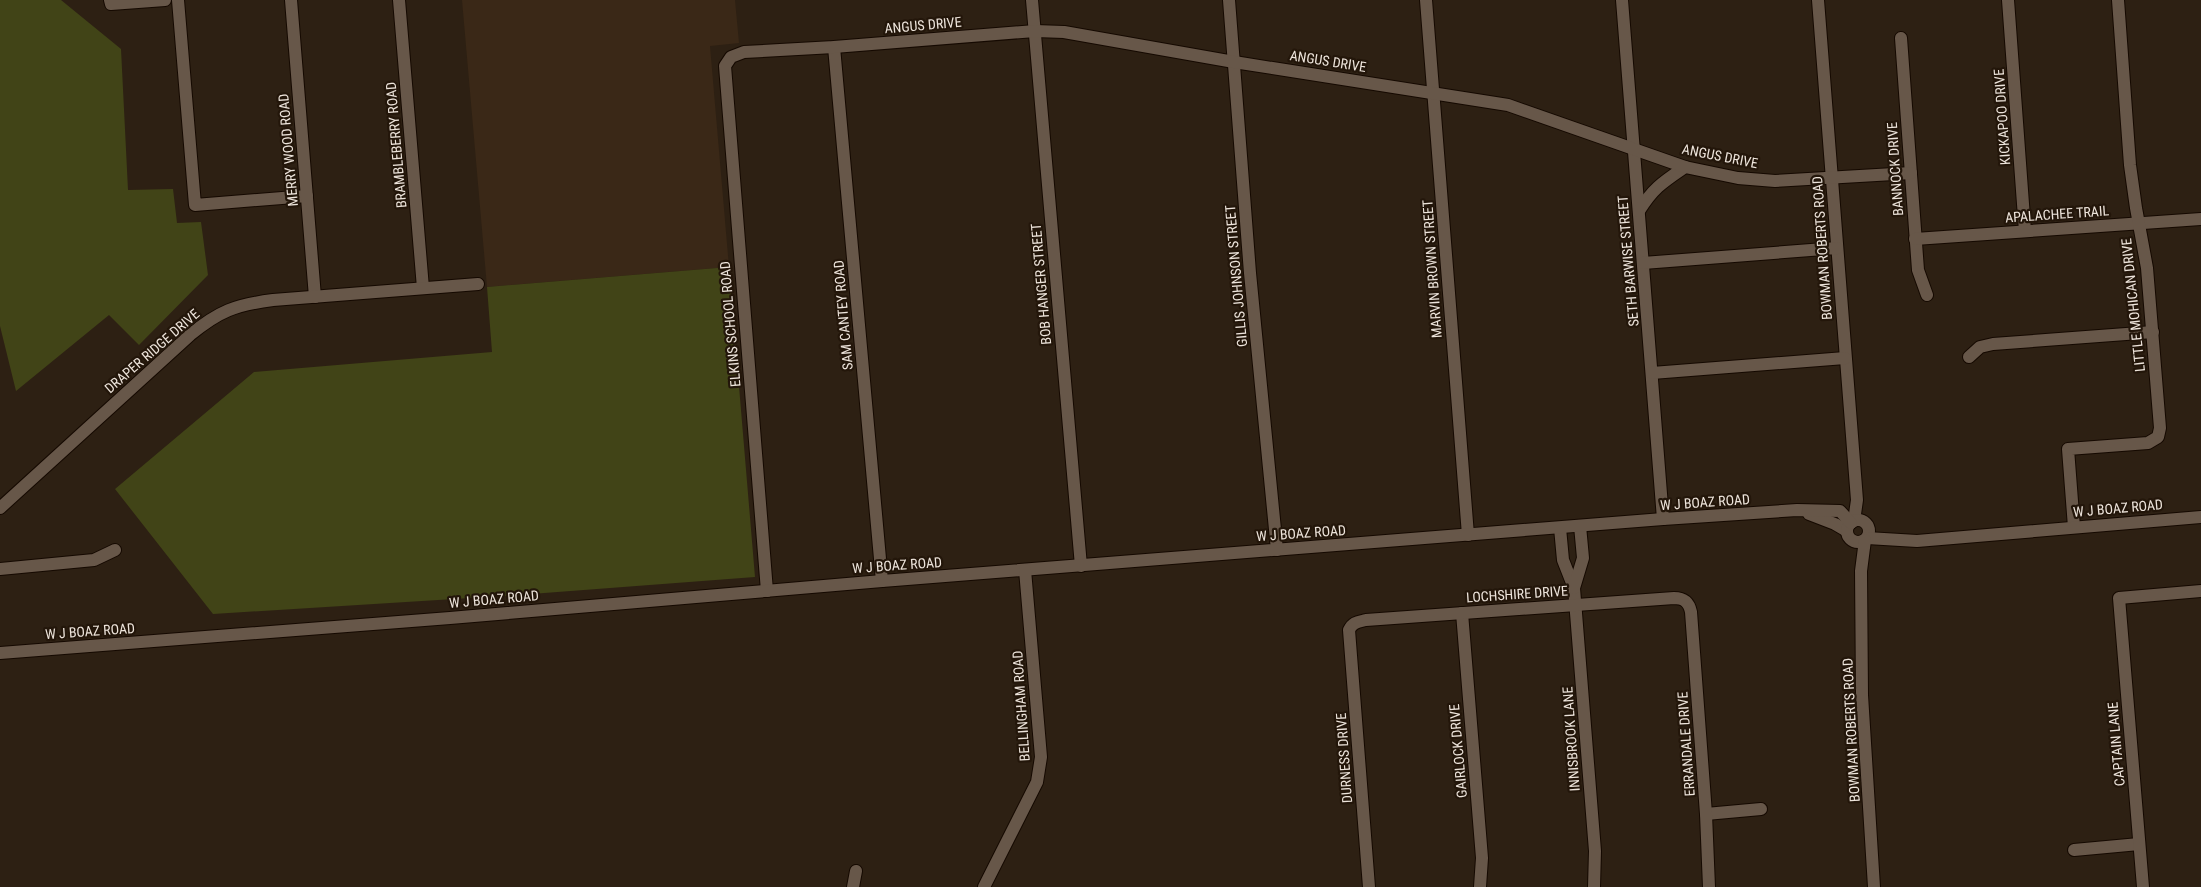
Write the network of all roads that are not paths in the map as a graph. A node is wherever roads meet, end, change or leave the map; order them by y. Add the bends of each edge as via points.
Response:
1 (165, 0) edge
2 (178, 0) edge
3 (291, 0) edge
4 (399, 0) edge
5 (1032, 0) edge
6 (1229, 0) edge
7 (1426, 0) edge
8 (1622, 0) edge
9 (1818, 0) edge
10 (2008, 0) edge
11 (2118, 0) edge
12 (111, 2) edge
13 (1034, 31) junction
14 (1901, 38) dead end
15 (834, 47) junction
16 (731, 57) joint
17 (1234, 62) junction
18 (1433, 92) junction
19 (1634, 149) junction
20 (1685, 167) junction
21 (1911, 173) junction
22 (1832, 179) junction
23 (307, 196) junction
24 (1639, 211) junction
25 (2201, 219) edge
26 (2139, 223) junction
27 (2026, 231) junction
28 (1916, 239) junction
29 (1837, 248) junction
30 (1643, 263) junction
31 (478, 284) dead end
32 (423, 288) junction
33 (1927, 296) dead end
34 (315, 297) junction
35 (2153, 332) junction
36 (1969, 357) dead end
37 (1846, 358) junction
38 (1652, 373) junction
39 (0, 508) edge
40 (2201, 517) edge
41 (1663, 519) junction
42 (1580, 526) junction
43 (2074, 527) junction
44 (1560, 528) junction
45 (1859, 530) junction
46 (1468, 535) junction
47 (115, 550) dead end
48 (1277, 550) junction
49 (1081, 566) junction
50 (0, 569) edge
51 (1025, 570) junction
52 (882, 581) junction
53 (1574, 588) junction
54 (767, 591) junction
55 (2201, 591) edge
56 (1686, 600) joint
57 (1576, 605) junction
58 (1462, 613) junction
59 (1351, 626) joint
60 (0, 653) edge
61 (1761, 809) dead end
62 (1706, 814) junction
63 (2139, 844) junction
64 (2074, 850) dead end
65 (856, 871) dead end
66 (853, 887) edge
67 (984, 887) edge
68 (1369, 887) edge
69 (1480, 887) edge
70 (1594, 887) edge
71 (1709, 887) edge
72 (1874, 887) edge
73 (2143, 887) edge

1 - 12 street
2 - 23 street via 195,205
3 - 23 street, MERRY WOOD ROAD
4 - 32 street, BRAMBLEBERRY ROAD
5 - 13 street, BOB HANGER STREET
6 - 17 street, GILLIS JOHNSON STREET
7 - 18 street, MARVIN BROWN STREET
8 - 19 street, SETH BARWISE STREET
9 - 22 street, BOWMAN ROBERTS ROAD
10 - 27 street, KICKAPOO DRIVE
11 - 26 street, LITTLE MOHICAN DRIVE via 2130,165
13 - 15 street, ANGUS DRIVE
13 - 17 street, ANGUS DRIVE via 1064,32
13 - 49 street, BOB HANGER STREET
14 - 21 street, BANNOCK DRIVE
15 - 16 street, ANGUS DRIVE via 751,51
15 - 52 street, SAM CANTEY ROAD
16 - 54 street, ELKINS SCHOOL ROAD via 725,66
17 - 18 street, ANGUS DRIVE
17 - 48 street, GILLIS JOHNSON STREET via 1250,273
18 - 19 street, ANGUS DRIVE via 1523,109
18 - 46 street, MARVIN BROWN STREET
19 - 20 street, ANGUS DRIVE
19 - 24 street, SETH BARWISE STREET
20 - 22 street, ANGUS DRIVE via 1738,178 1775,181
20 - 24 street via 1657,186
21 - 22 street, ANGUS DRIVE
21 - 28 street, BANNOCK DRIVE
22 - 29 street, BOWMAN ROBERTS ROAD
23 - 34 street, MERRY WOOD ROAD
24 - 30 street, SETH BARWISE STREET
25 - 26 street, APALACHEE TRAIL
26 - 27 street, APALACHEE TRAIL
26 - 35 street, LITTLE MOHICAN DRIVE
27 - 28 street, APALACHEE TRAIL
28 - 33 street, BANNOCK DRIVE via 1918,270
29 - 30 street
29 - 37 street, BOWMAN ROBERTS ROAD
30 - 38 street, SETH BARWISE STREET
31 - 32 street, DRAPER RIDGE DRIVE
32 - 34 street, DRAPER RIDGE DRIVE
34 - 39 street, DRAPER RIDGE DRIVE via 248,304 225,310 208,320
35 - 36 street via 1992,344 1980,347
35 - 43 street, LITTLE MOHICAN DRIVE via 2160,421 2158,437 2148,443 2068,449
37 - 38 street
37 - 45 street, BOWMAN ROBERTS ROAD
38 - 41 street, SETH BARWISE STREET
40 - 43 street, W J BOAZ ROAD
41 - 42 street, W J BOAZ ROAD
41 - 45 street, W J BOAZ ROAD via 1797,510
42 - 44 street, W J BOAZ ROAD
42 - 53 street, INNISBROOK LANE via 1583,558
43 - 45 street, W J BOAZ ROAD via 1918,540 1887,539
44 - 46 street, W J BOAZ ROAD
44 - 53 street, INNISBROOK LANE via 1563,560
45 - 72 street, BOWMAN ROBERTS ROAD via 1862,695
46 - 48 street, W J BOAZ ROAD
47 - 50 street via 94,560
48 - 49 street, W J BOAZ ROAD
49 - 51 street, W J BOAZ ROAD
51 - 52 street, W J BOAZ ROAD
51 - 67 street, BELLINGHAM ROAD via 1040,773
52 - 54 street, W J BOAZ ROAD
53 - 57 street, INNISBROOK LANE
54 - 60 street, W J BOAZ ROAD
55 - 63 street, CAPTAIN LANE via 2119,598
56 - 57 street, LOCHSHIRE DRIVE via 1674,598
56 - 62 street, ERRANDALE DRIVE via 1691,612
57 - 58 street, LOCHSHIRE DRIVE
57 - 70 street, INNISBROOK LANE via 1595,851
58 - 59 street, LOCHSHIRE DRIVE via 1366,620
58 - 69 street, GAIRLOCK DRIVE via 1482,858
59 - 68 street, DURNESS DRIVE
61 - 62 street
62 - 71 street, ERRANDALE DRIVE
63 - 64 street
63 - 73 street, CAPTAIN LANE
65 - 66 street

